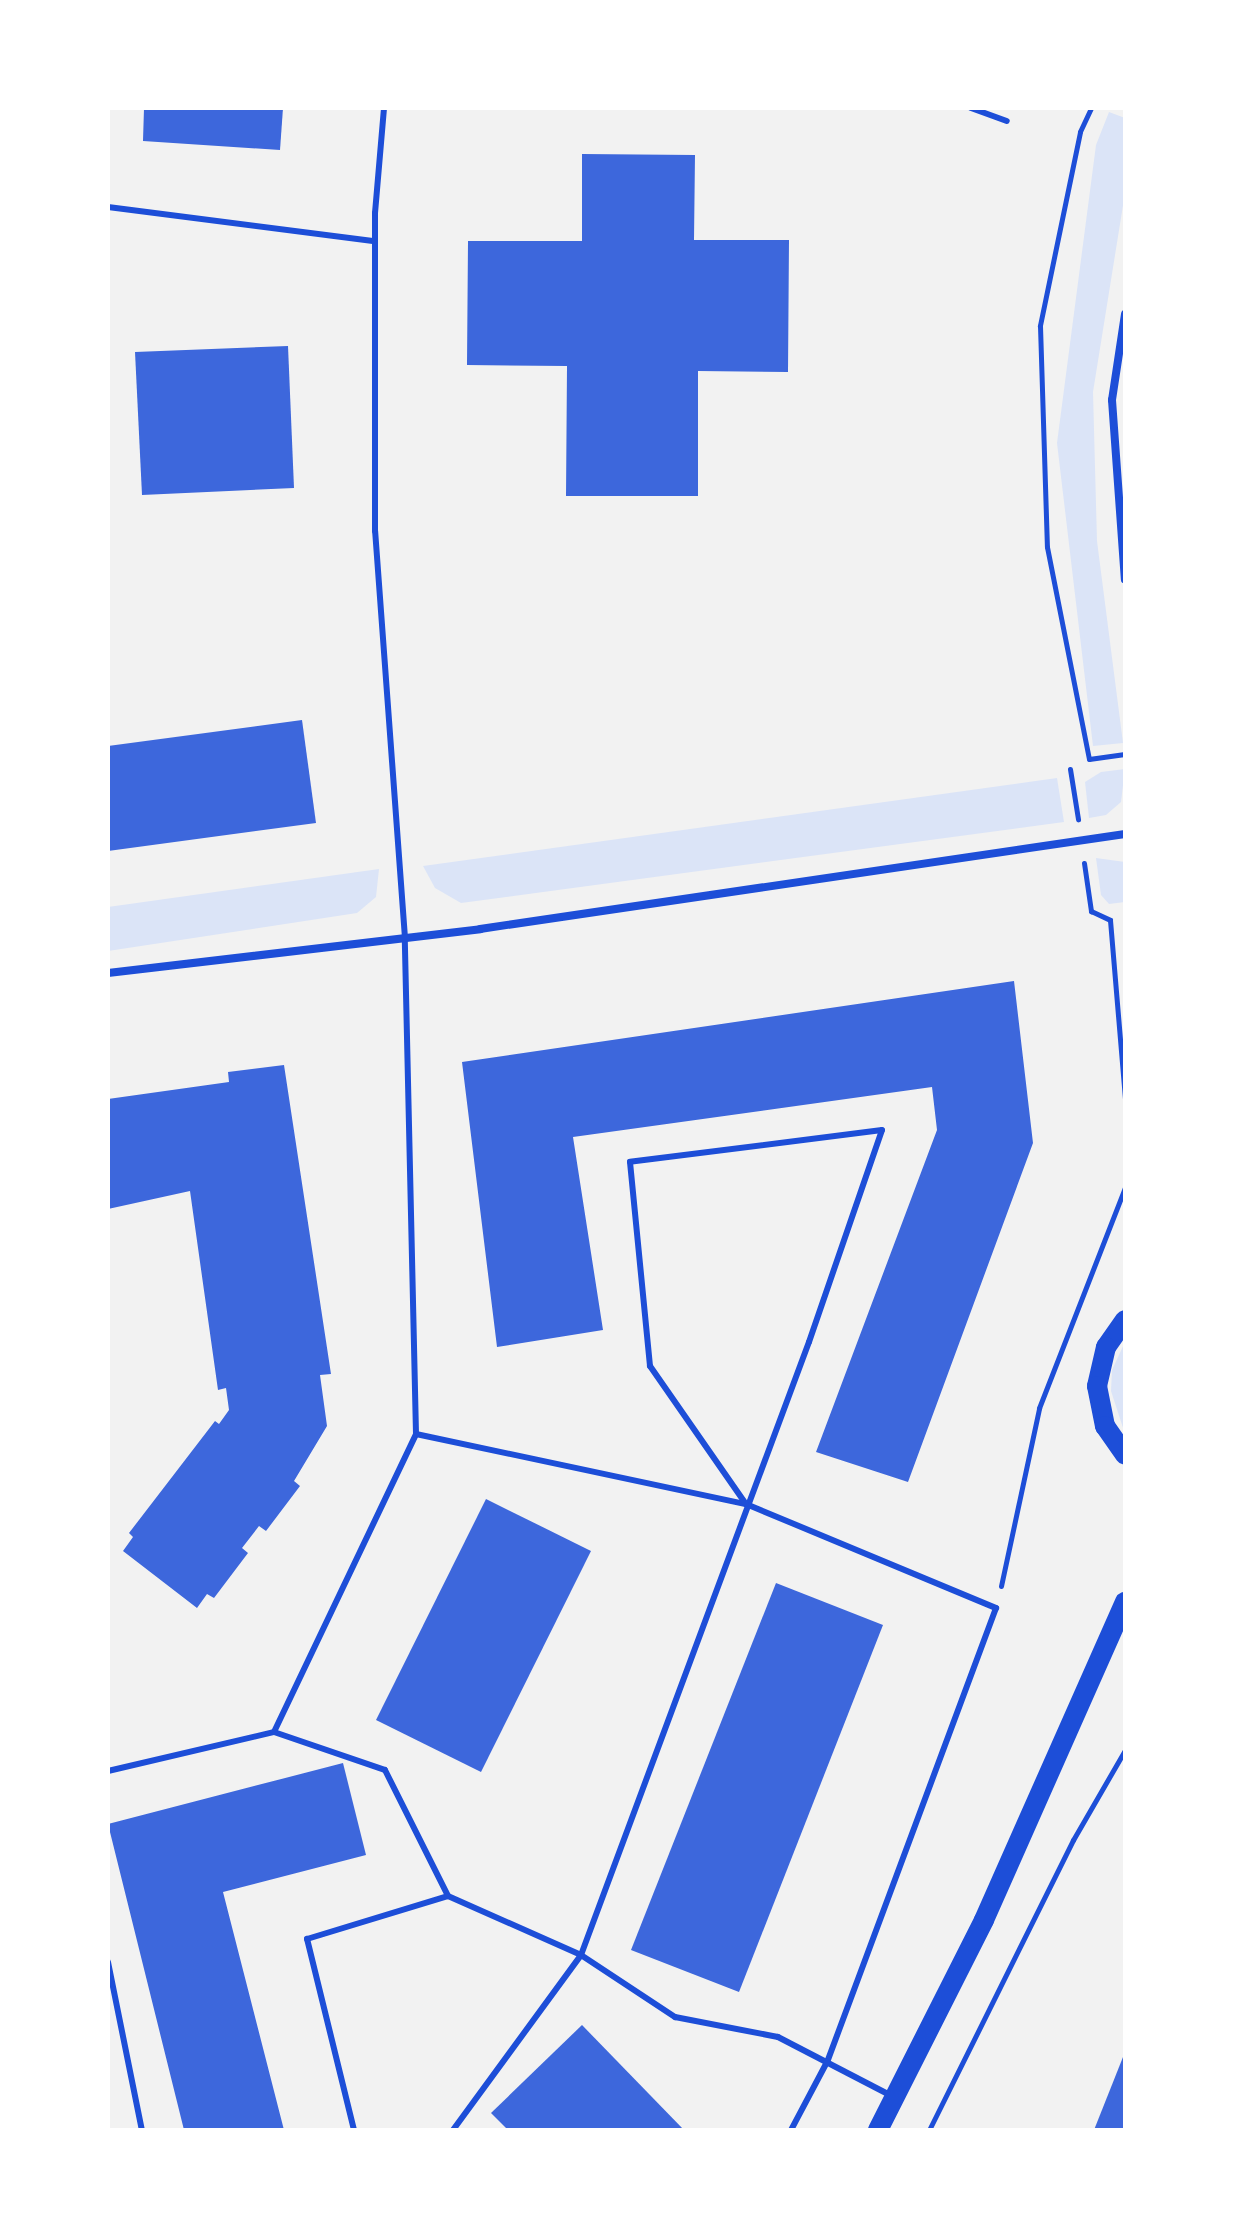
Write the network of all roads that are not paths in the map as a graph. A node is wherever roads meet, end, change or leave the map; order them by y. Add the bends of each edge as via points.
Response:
1 (384, 108) edge
2 (971, 108) edge
3 (1007, 121) dead end
4 (108, 207) edge
5 (375, 241) junction
6 (1125, 314) edge
7 (1125, 580) edge
8 (1125, 834) edge
9 (405, 938) junction
10 (108, 973) edge
11 (1125, 1320) edge
12 (416, 1434) junction
13 (1125, 1455) edge
14 (746, 1504) junction
15 (1125, 1602) edge
16 (274, 1732) junction
17 (108, 1771) edge
18 (448, 1896) junction
19 (581, 1955) junction
20 (108, 1962) edge
21 (110, 1992) edge
22 (827, 2062) junction
23 (897, 2098) junction
24 (455, 2129) edge
25 (142, 2130) edge
26 (354, 2130) edge
27 (791, 2130) edge
28 (878, 2130) edge

1 - 5 lane
2 - 3 lane
4 - 5 lane
5 - 9 lane via 375,531
6 - 7 street via 1112,400
8 - 9 street
9 - 10 street
9 - 12 lane
11 - 13 main road via 1106,1347 1097,1386 1105,1426
12 - 14 lane
12 - 16 lane
14 - 14 lane via 809,1342 882,1130 630,1162 650,1366
14 - 19 lane
14 - 22 lane via 996,1608
15 - 23 main road via 984,1920
16 - 17 lane
16 - 18 lane via 385,1770
18 - 19 lane
18 - 26 lane via 307,1939
19 - 22 lane via 675,2017 778,2037
19 - 24 lane
20 - 21 lane
21 - 25 lane
22 - 23 lane
22 - 27 lane
23 - 28 main road

